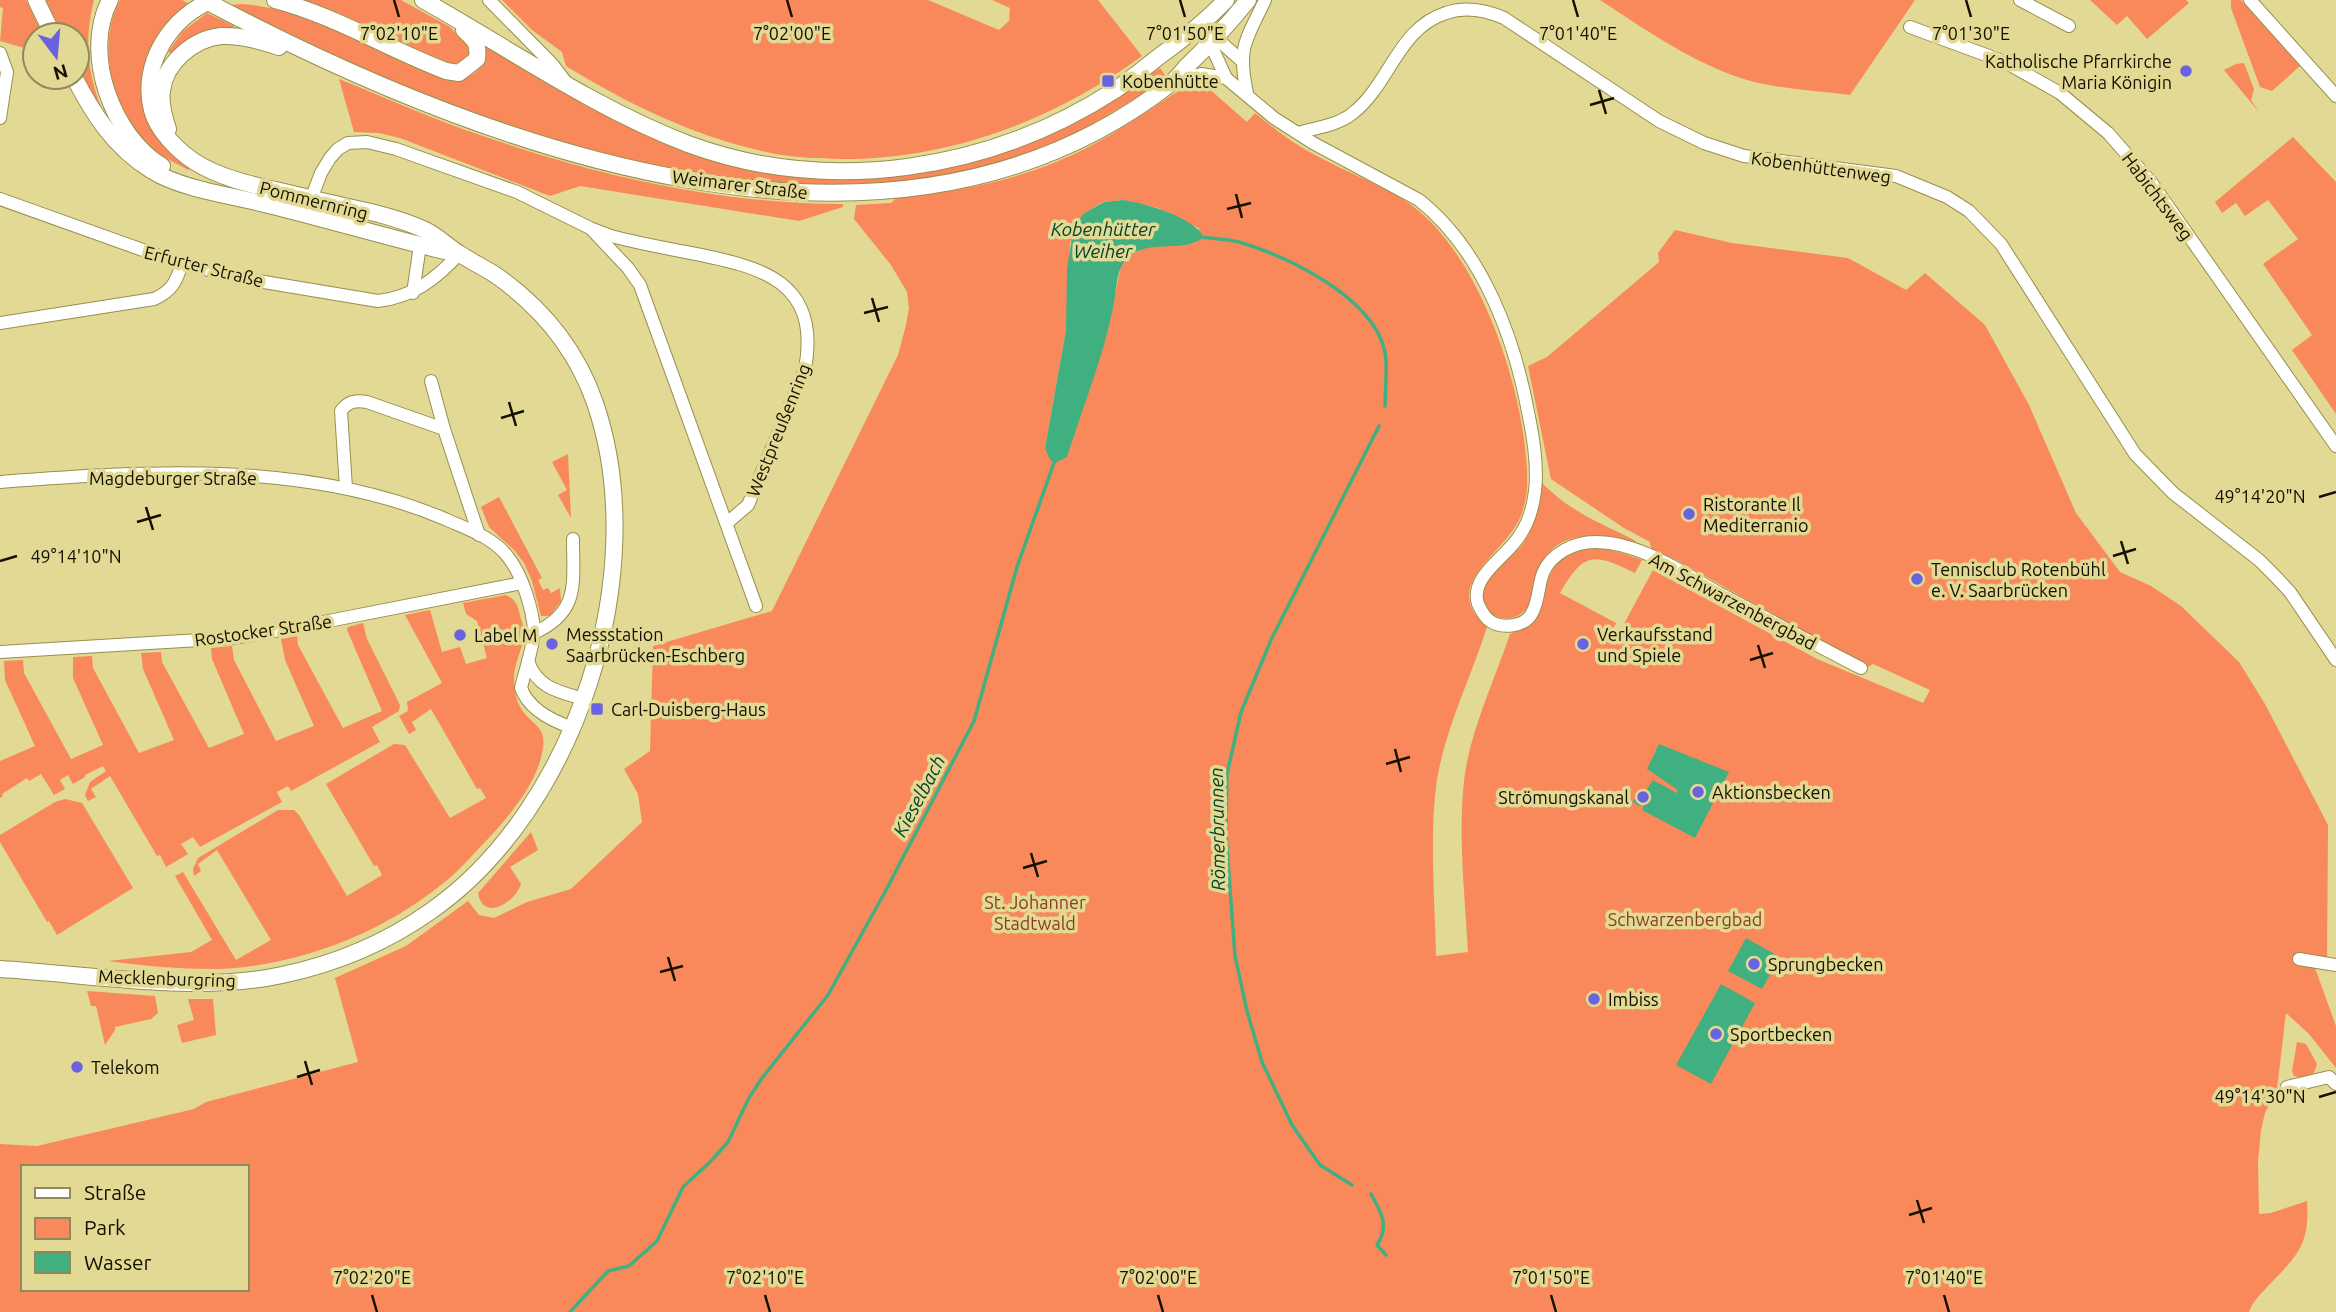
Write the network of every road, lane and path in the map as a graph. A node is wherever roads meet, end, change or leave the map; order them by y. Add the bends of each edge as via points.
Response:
1 (36, 0) edge
2 (110, 0) edge
3 (275, 0) edge
4 (423, 0) edge
5 (489, 0) edge
6 (1226, 0) edge
7 (1248, 0) edge
8 (1265, 0) edge
9 (2020, 0) edge
10 (2250, 0) edge
11 (208, 1) edge
12 (447, 13) junction
13 (46, 21) edge
14 (2069, 26) dead end
15 (1910, 27) dead end
16 (1206, 34) junction
17 (0, 52) edge
18 (1242, 61) junction
19 (333, 65) junction
20 (1226, 78) junction
21 (1173, 82) junction
22 (569, 87) junction
23 (82, 91) edge
24 (1247, 94) junction
25 (2336, 96) edge
26 (0, 118) edge
27 (1298, 134) junction
28 (172, 141) junction
29 (225, 194) junction
30 (0, 199) edge
31 (309, 206) junction
32 (590, 228) junction
33 (420, 245) junction
34 (459, 254) junction
35 (182, 264) junction
36 (413, 293) junction
37 (0, 323) edge
38 (431, 381) dead end
39 (444, 429) junction
40 (2336, 446) edge
41 (0, 482) edge
42 (346, 488) junction
43 (727, 523) junction
44 (480, 535) junction
45 (573, 539) dead end
46 (522, 583) junction
47 (756, 606) dead end
48 (534, 633) junction
49 (0, 652) edge
50 (528, 660) junction
51 (2336, 660) edge
52 (1861, 668) dead end
53 (584, 699) junction
54 (573, 728) junction
55 (2299, 959) dead end
56 (2336, 965) edge
57 (0, 969) edge
58 (2336, 1084) edge
59 (2287, 1087) dead end

1 - 13 street
2 - 29 street, Pommernring via 102,23 101,63 111,104 122,125 156,162 186,180
3 - 12 street via 345,24 438,68 459,73 477,59 479,47
4 - 12 street
5 - 22 street
6 - 16 street
7 - 16 street, Weimarer Straße
8 - 18 street via 1246,38
9 - 14 street
10 - 25 street
11 - 19 street, Weimarer Straße
11 - 28 street, Pommernring via 167,34 151,71 151,109
12 - 22 street
15 - 40 street, Habichtsweg via 2005,62 2060,93 2109,133 2151,182
16 - 18 street
16 - 20 street, Am Schwarzenbergbad
16 - 21 street, Weimarer Straße
16 - 22 street via 1114,91 1035,131 952,159 866,172 750,162 666,134
17 - 26 street via 7,72
18 - 24 street
19 - 21 street, Weimarer Straße via 485,125 605,161 745,188 818,193 915,187 1006,168 1087,135
19 - 28 street via 252,38 225,36 202,41 180,56 165,77 162,100
20 - 21 street via 1201,74
20 - 24 street, Am Schwarzenbergbad
23 - 29 street, Pommernring via 96,118 152,171 183,185
24 - 27 street, Am Schwarzenbergbad
27 - 51 street, Kobenhüttenweg via 1351,115 1368,99 1419,26 1452,11 1482,10 1504,18 1659,121 1704,143 1744,156 1896,176 1947,197 1969,211 2001,244 2135,454 2173,494 2274,575
27 - 52 street, Am Schwarzenbergbad via 1431,209 1479,272 1503,324 1524,389 1536,488 1520,537 1477,587 1484,615 1501,626 1529,619 1550,562 1569,547 1608,543 1664,562
28 - 31 street, Pommernring via 196,163
29 - 31 street, Pommernring
30 - 35 street, Erfurter Straße
31 - 32 street, Westpreußenring via 321,173 338,149 367,142 517,192
31 - 33 street, Pommernring
31 - 34 street, Pommernring via 414,226
32 - 43 street, Westpreußenring via 640,285
32 - 43 street, Westpreußenring via 748,265 776,279 798,303 810,346 806,369 748,505
33 - 34 street, Pommernring
33 - 36 street
34 - 36 street, Erfurter Straße
34 - 53 street, Pommernring via 510,286 547,320 581,372 600,420 612,482 614,550 605,621
35 - 36 street, Erfurter Straße via 378,301
35 - 37 street via 176,282 155,299
38 - 39 street
39 - 42 street via 368,402 355,400 345,405 341,411
39 - 44 street
41 - 42 street, Magdeburger Straße via 220,475
42 - 44 street, Magdeburger Straße via 383,496
43 - 47 street, Westpreußenring
44 - 46 street, Magdeburger Straße via 508,556
45 - 48 street via 569,605 560,618
46 - 48 street, Magdeburger Straße
46 - 49 street, Rostocker Straße via 233,638
48 - 50 street, Magdeburger Straße
50 - 53 street via 542,684
50 - 54 street, Magdeburger Straße via 521,688 524,697 550,720
53 - 54 street, Mecklenburgring
54 - 57 street, Mecklenburgring via 533,802 484,863 431,911 362,950 280,976 229,982
55 - 56 street
58 - 59 street via 2329,1077

